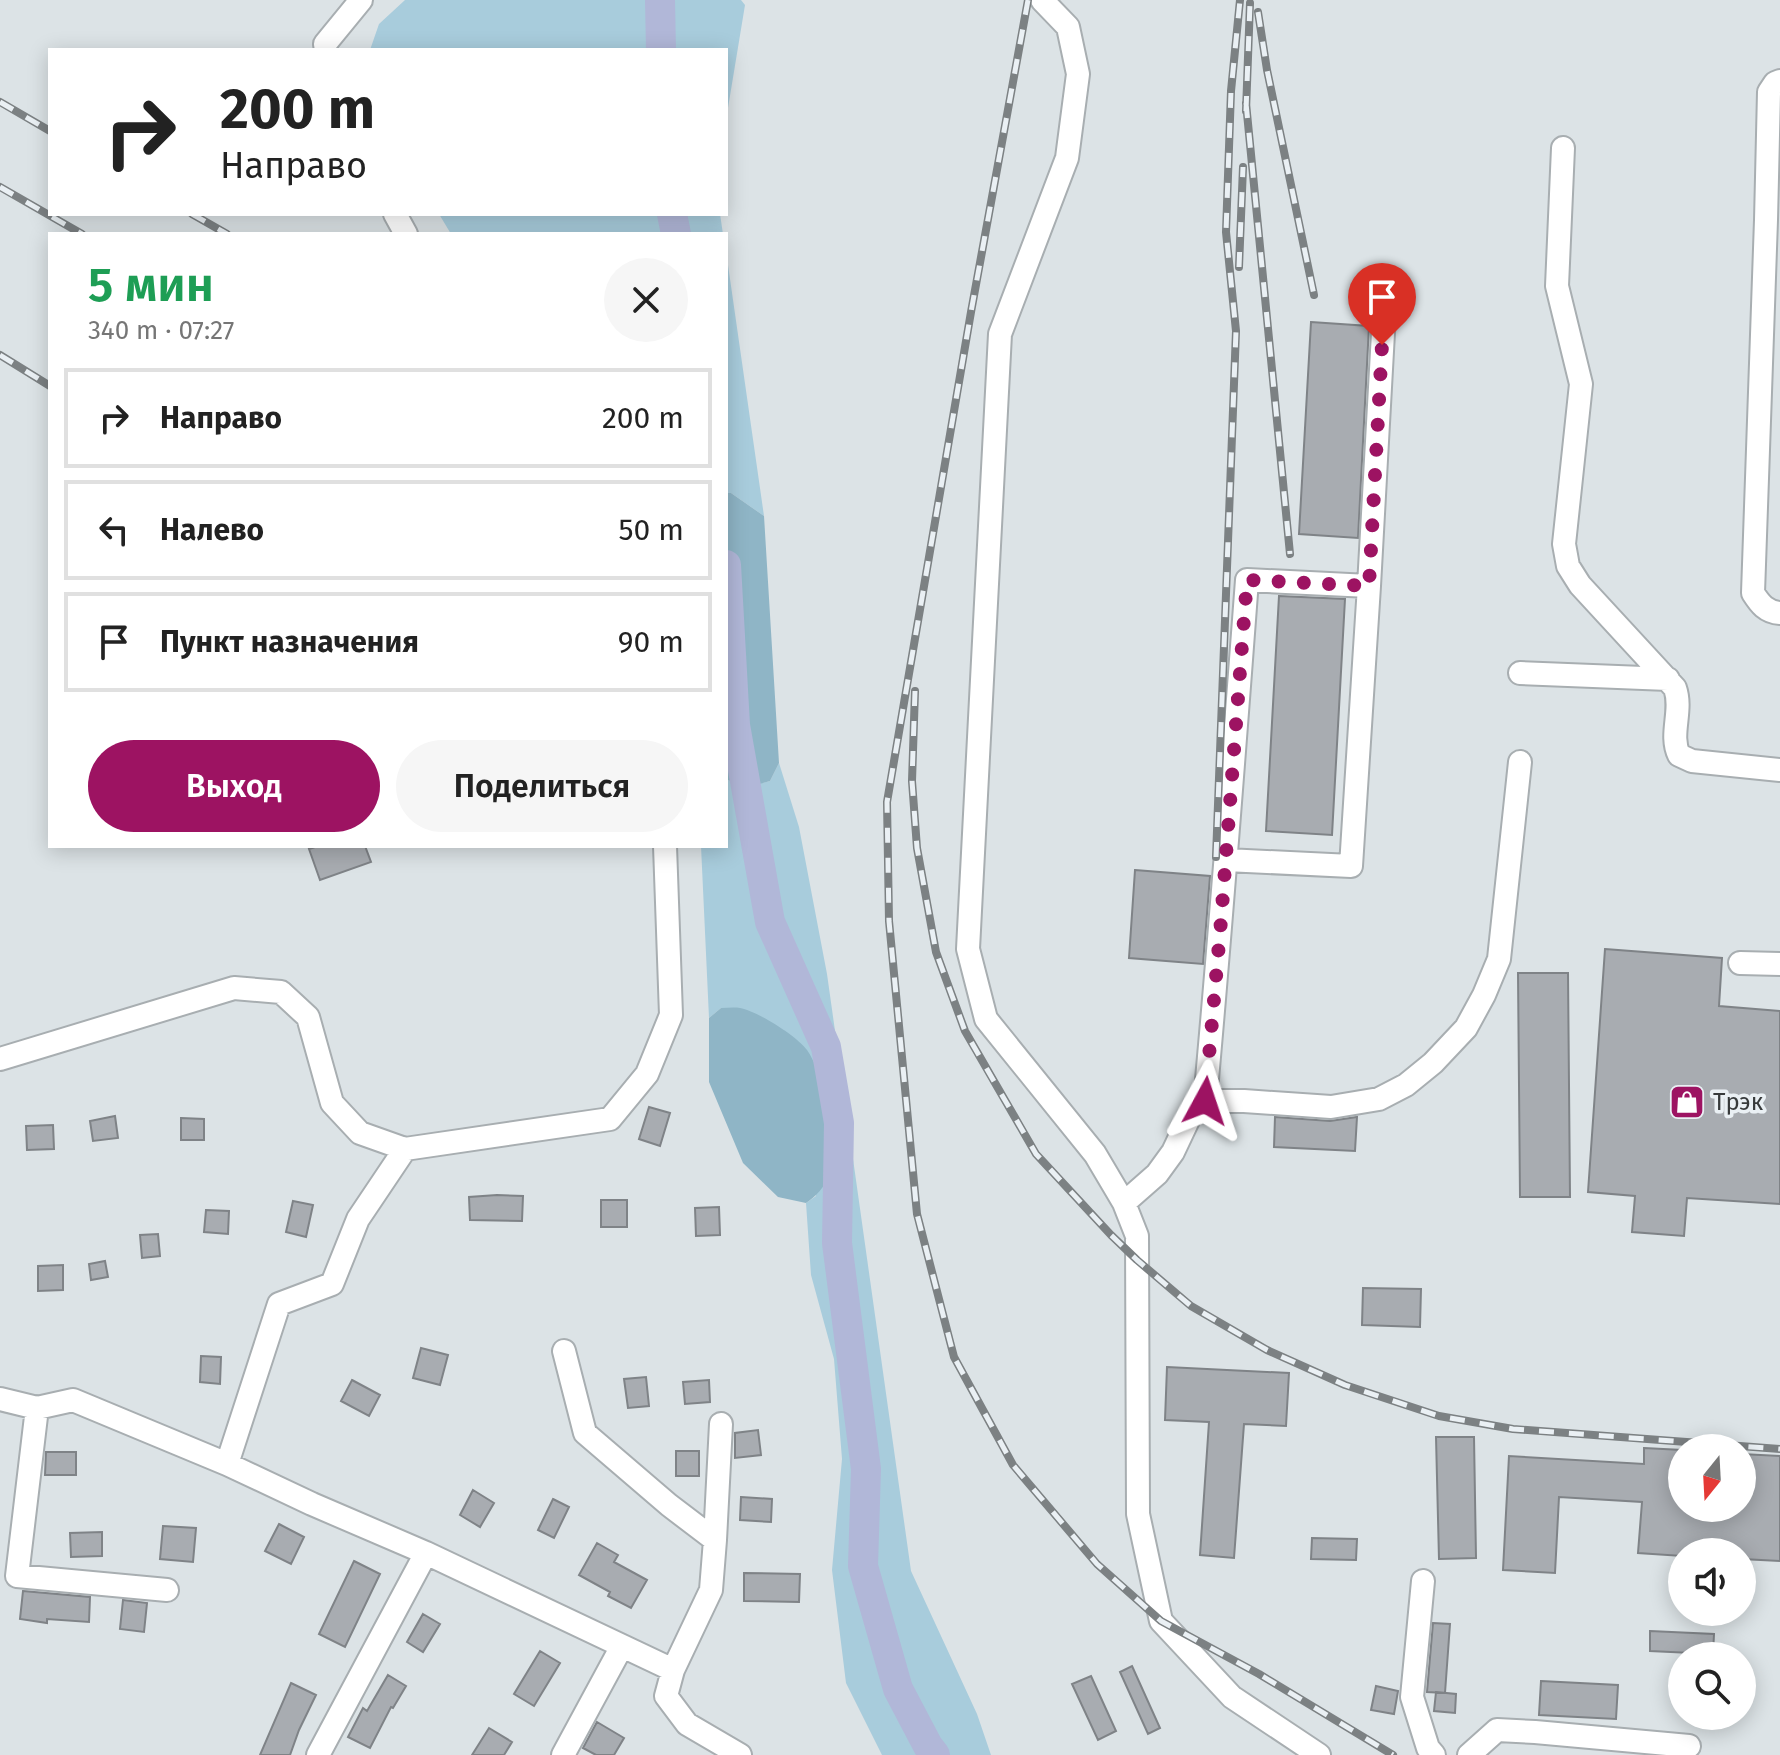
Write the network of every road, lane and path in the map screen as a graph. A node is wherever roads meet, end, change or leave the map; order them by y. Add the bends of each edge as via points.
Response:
1 (361, 0) edge
2 (1042, 0) edge
3 (326, 48) edge
4 (1780, 81) edge
5 (1563, 148) dead end
6 (1773, 220) edge
7 (1384, 315) dead end
8 (1369, 586) junction
9 (1780, 613) edge
10 (1520, 673) dead end
11 (1668, 679) junction
12 (1520, 762) dead end
13 (1780, 770) edge
14 (665, 848) edge
15 (1226, 860) junction
16 (1740, 963) dead end
17 (1780, 964) edge
18 (0, 1059) edge
19 (1205, 1101) junction
20 (405, 1149) junction
21 (1124, 1203) junction
22 (564, 1351) dead end
23 (0, 1399) edge
24 (37, 1408) junction
25 (721, 1424) dead end
26 (227, 1464) junction
27 (715, 1540) junction
28 (426, 1553) junction
29 (1423, 1581) dead end
30 (167, 1590) dead end
31 (622, 1646) junction
32 (673, 1670) junction
33 (1689, 1746) dead end
34 (318, 1755) edge
35 (563, 1755) edge
36 (740, 1755) edge
37 (1319, 1755) edge
38 (1434, 1755) edge
39 (1469, 1755) edge

1 - 3 street
2 - 21 street via 1068,27 1078,74 1067,158 1000,334 968,949 986,1019 1095,1154
4 - 6 street via 1769,92
5 - 11 street via 1557,286 1581,384 1564,544 1568,566
6 - 9 street via 1753,593 1760,605
7 - 8 street
8 - 15 street via 1247,580
8 - 15 street via 1351,866
10 - 11 street
11 - 13 street via 1679,700 1674,745 1679,755 1692,761
12 - 19 street via 1499,959 1466,1028 1433,1063 1379,1099 1331,1107
14 - 20 street via 671,1015 647,1074 610,1119
15 - 19 street
16 - 17 street
18 - 20 street via 234,988 281,992 308,1017 332,1103 360,1133
19 - 21 street via 1190,1116 1157,1174
20 - 26 street via 358,1219 332,1284 279,1304
21 - 37 street via 1137,1236 1138,1514 1161,1621 1232,1697
22 - 27 street via 585,1433
23 - 24 street
24 - 26 street via 73,1400
24 - 30 street via 17,1576
25 - 27 street
26 - 28 street
27 - 32 street via 711,1590
28 - 31 street
28 - 34 street
29 - 38 street via 1412,1697
31 - 32 street
31 - 35 street
32 - 36 street via 666,1696 687,1724
33 - 39 street via 1497,1730

